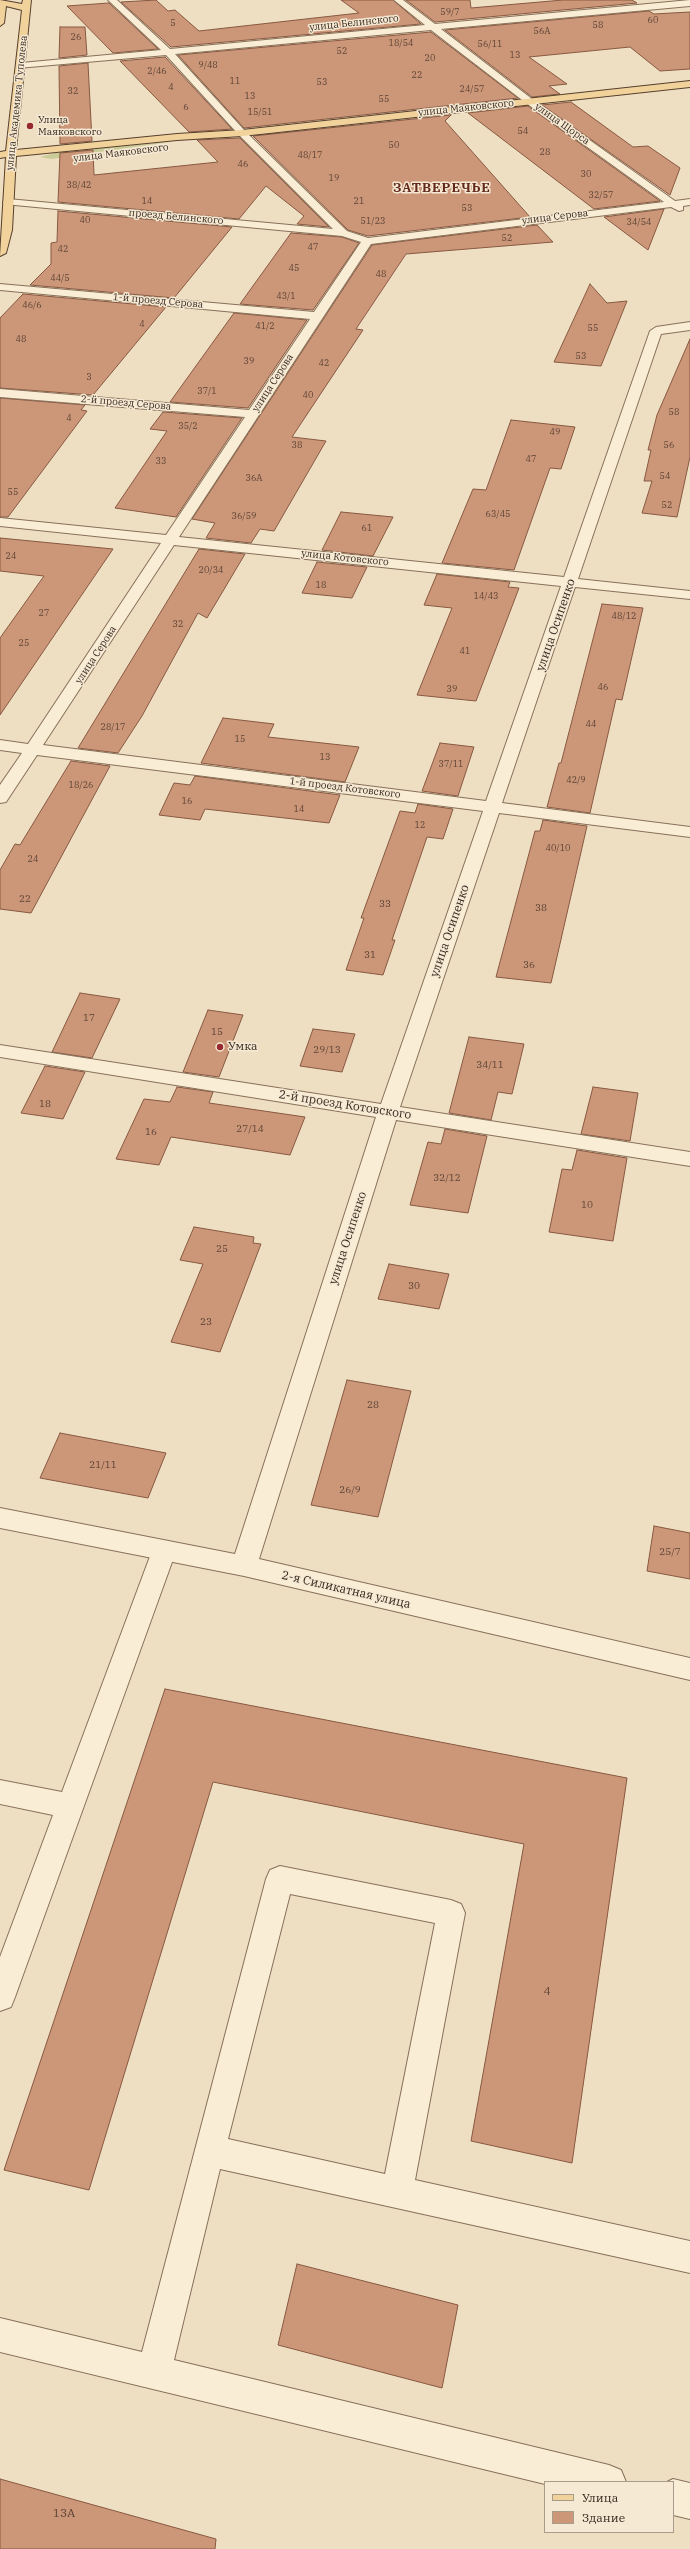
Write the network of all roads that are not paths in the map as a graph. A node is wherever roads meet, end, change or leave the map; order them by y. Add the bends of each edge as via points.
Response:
1 (112, 0) edge
2 (398, 0) edge
3 (2, 2) edge
4 (690, 3) edge
5 (27, 5) edge
6 (0, 23) edge
7 (432, 27) junction
8 (169, 53) junction
9 (21, 66) junction
10 (690, 84) edge
11 (529, 101) junction
12 (242, 134) junction
13 (11, 154) junction
14 (0, 155) edge
15 (100, 156) dead end
16 (25, 165) dead end
17 (5, 168) edge
18 (8, 202) junction
19 (690, 202) edge
20 (674, 204) junction
21 (690, 216) edge
22 (343, 233) junction
23 (367, 241) junction
24 (0, 252) edge
25 (0, 287) edge
26 (316, 316) junction
27 (690, 326) edge
28 (0, 393) edge
29 (253, 414) junction
30 (0, 522) edge
31 (169, 539) junction
32 (571, 582) junction
33 (690, 595) edge
34 (0, 746) edge
35 (33, 750) junction
36 (0, 798) edge
37 (493, 806) junction
38 (690, 832) edge
39 (0, 1051) edge
40 (388, 1112) junction
41 (690, 1159) edge
42 (0, 1518) edge
43 (164, 1551) junction
44 (244, 1566) junction
45 (690, 1669) edge
46 (0, 1792) edge
47 (70, 1806) junction
48 (5, 1969) edge
49 (0, 1997) edge
50 (209, 2151) junction
51 (397, 2192) junction
52 (690, 2257) edge
53 (0, 2335) edge
54 (154, 2372) junction
55 (606, 2481) edge
56 (674, 2497) edge
57 (690, 2501) edge

1 - 8 street, проезд Белинского
2 - 7 street, улица Щорса
3 - 5 main road
3 - 6 main road
4 - 7 street, улица Белинского
5 - 9 main road, улица Академика Туполева
7 - 8 street, улица Белинского
7 - 11 street, улица Щорса
8 - 9 street, улица Белинского
8 - 12 street, проезд Белинского
9 - 13 main road, улица Академика Туполева
10 - 11 main road, улица Маяковского
11 - 12 main road, улица Маяковского
11 - 20 street, улица Щорса
12 - 13 main road, улица Маяковского via 177,137
12 - 15 main road, улица Маяковского via 191,144
12 - 22 street, проезд Белинского
13 - 14 main road, улица Маяковского
13 - 17 main road, улица Академика Туполева
16 - 17 main road
17 - 18 main road, улица Академика Туполева
18 - 22 street, проезд Белинского
18 - 24 main road, улица Академика Туполева via 5,238
19 - 20 street, улица Серова
20 - 21 street, улица Щорса
20 - 23 street, улица Серова
22 - 23 street, проезд Белинского
23 - 26 street, улица Серова
25 - 26 street, 1-й проезд Серова
26 - 29 street, улица Серова
27 - 32 street, улица Осипенко via 656,331
28 - 29 street, 2-й проезд Серова
29 - 31 street, улица Серова
30 - 31 street, улица Котовского
31 - 32 street, улица Котовского
31 - 35 street, улица Серова
32 - 33 street, улица Котовского
32 - 37 street, улица Осипенко
34 - 35 street, 1-й проезд Котовского
35 - 36 street, улица Серова
35 - 37 street, 1-й проезд Котовского
37 - 38 street, 1-й проезд Котовского
37 - 40 street, улица Осипенко
39 - 40 street, 2-й проезд Котовского
40 - 41 street, 2-й проезд Котовского
40 - 44 street, улица Осипенко
42 - 43 street, 2-я Силикатная улица
43 - 44 street, 2-я Силикатная улица
43 - 47 street
44 - 45 street, 2-я Силикатная улица
46 - 47 street
47 - 48 street
48 - 49 street
50 - 51 street
50 - 51 street via 280,1879 451,1913
50 - 54 street
51 - 52 street
53 - 54 street
54 - 55 street
56 - 57 street

